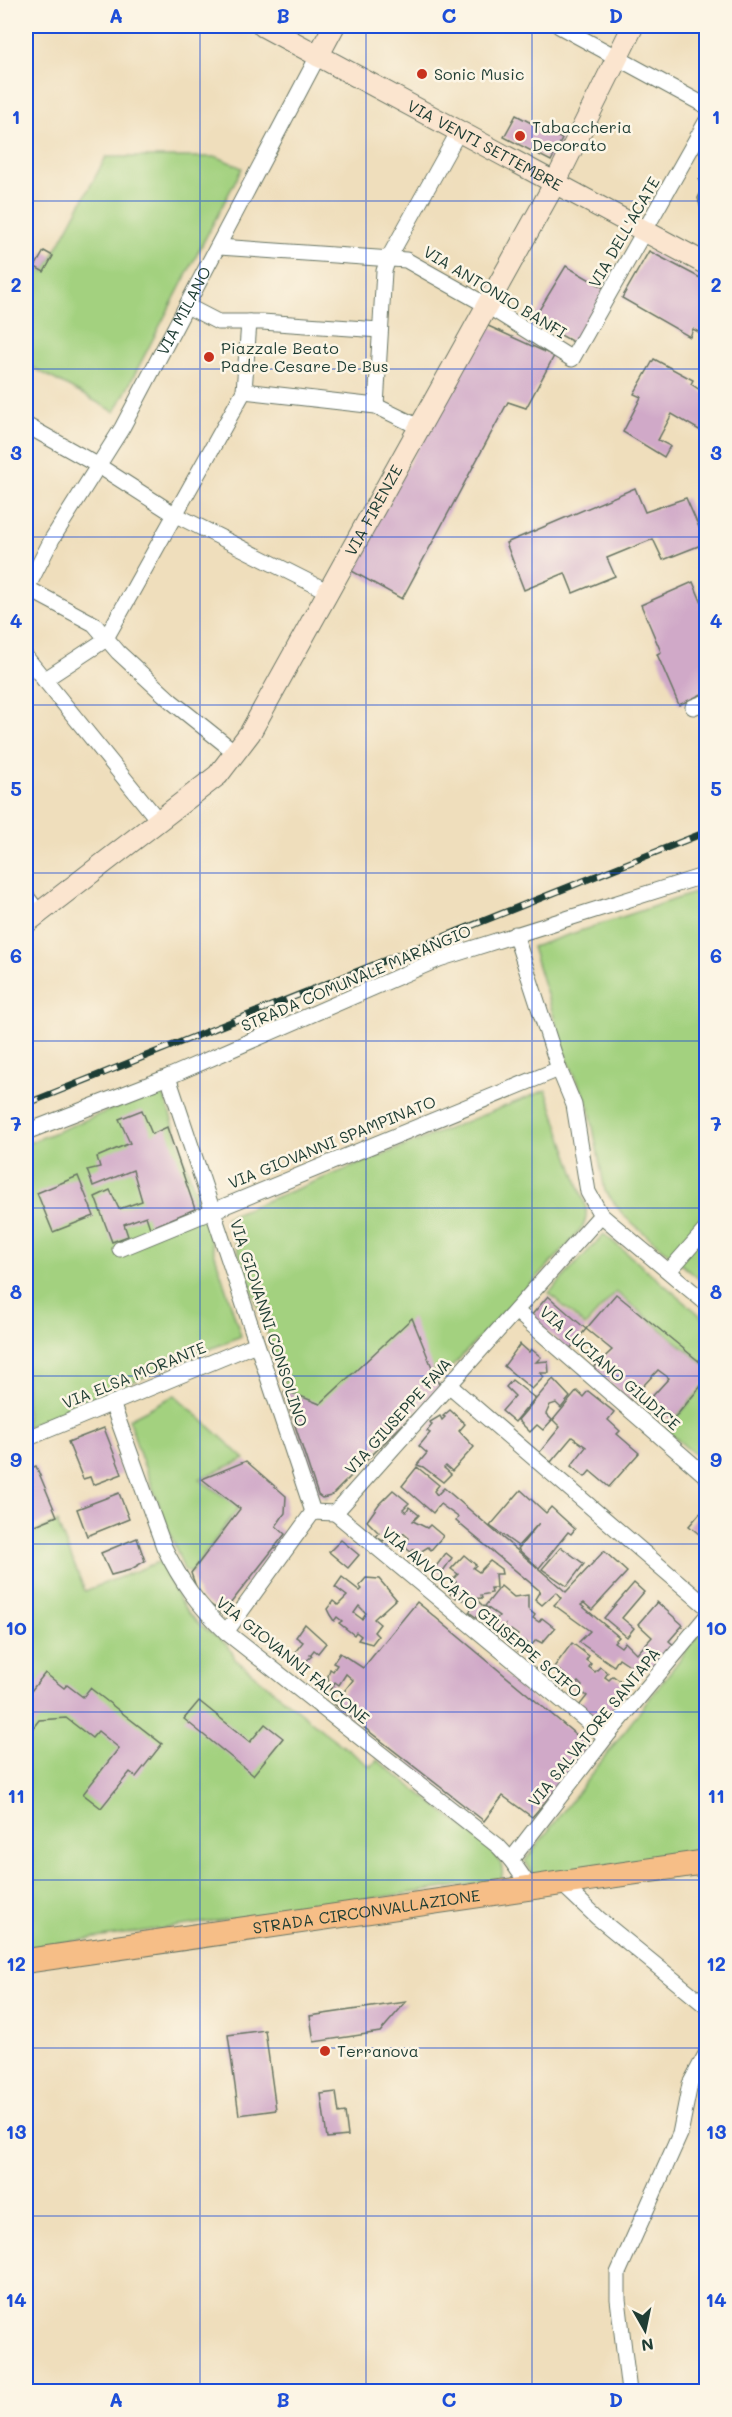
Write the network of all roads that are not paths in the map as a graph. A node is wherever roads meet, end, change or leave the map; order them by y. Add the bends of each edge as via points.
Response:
1 (263, 26) edge
2 (334, 26) edge
3 (559, 26) edge
4 (633, 26) edge
5 (318, 56) junction
6 (617, 56) junction
7 (706, 106) edge
8 (706, 122) edge
9 (459, 131) junction
10 (555, 183) junction
11 (645, 231) junction
12 (219, 247) junction
13 (388, 259) junction
14 (706, 264) edge
15 (486, 305) junction
16 (187, 306) junction
17 (256, 322) junction
18 (380, 330) junction
19 (572, 359) joint
20 (250, 392) junction
21 (376, 406) junction
22 (26, 425) edge
23 (419, 427) junction
24 (99, 466) junction
25 (177, 521) junction
26 (26, 589) edge
27 (327, 591) junction
28 (105, 640) junction
29 (26, 657) edge
30 (44, 681) junction
31 (236, 753) junction
32 (158, 820) junction
33 (706, 875) edge
34 (26, 896) edge
35 (32, 918) edge
36 (515, 934) junction
37 (559, 1069) junction
38 (168, 1077) junction
39 (26, 1132) edge
40 (212, 1211) junction
41 (601, 1215) junction
42 (706, 1229) edge
43 (120, 1249) dead end
44 (669, 1271) junction
45 (706, 1303) edge
46 (516, 1311) junction
47 (256, 1344) junction
48 (450, 1386) junction
49 (112, 1403) junction
50 (26, 1438) edge
51 (706, 1476) edge
52 (313, 1512) junction
53 (335, 1513) junction
54 (706, 1606) edge
55 (706, 1617) edge
56 (226, 1632) junction
57 (606, 1737) junction
58 (511, 1860) junction
59 (706, 1862) edge
60 (561, 1883) junction
61 (530, 1887) junction
62 (26, 1961) edge
63 (706, 2006) edge
64 (706, 2054) edge
65 (629, 2391) edge

1 - 5 street, VIA VENTI SETTEMBRE
2 - 5 street, VIA MILANO
3 - 6 street
4 - 6 street, VIA FIRENZE
5 - 9 street, VIA VENTI SETTEMBRE
5 - 12 street, VIA MILANO
6 - 7 street
6 - 10 street, VIA FIRENZE
8 - 11 street, VIA DELL'ACATE
9 - 10 street, VIA VENTI SETTEMBRE
9 - 13 street
10 - 11 street, VIA VENTI SETTEMBRE
10 - 15 street, VIA FIRENZE
11 - 14 street, VIA VENTI SETTEMBRE
11 - 19 street, VIA DELL'ACATE
12 - 13 street, VIA ANTONIO BANFI
12 - 16 street, VIA MILANO
13 - 15 street, VIA ANTONIO BANFI via 406,260
13 - 18 street
15 - 19 street, VIA ANTONIO BANFI
15 - 23 street, VIA FIRENZE
16 - 17 street via 218,322
16 - 24 street, VIA MILANO
17 - 18 street
17 - 20 street
18 - 21 street
20 - 21 street
20 - 25 street
21 - 23 street
22 - 24 street
23 - 27 street, VIA FIRENZE
24 - 25 street
24 - 26 street, VIA MILANO via 52,539
25 - 27 street
25 - 28 street
26 - 28 street via 94,624
27 - 31 street, VIA FIRENZE
28 - 30 street
28 - 31 street via 171,701
29 - 30 street
30 - 32 street
31 - 32 street, VIA FIRENZE via 218,775
32 - 35 street, VIA FIRENZE
33 - 36 street, STRADA COMUNALE MARANGIO
34 - 35 street
36 - 37 street
36 - 38 street, STRADA COMUNALE MARANGIO via 440,959
37 - 40 street, VIA GIOVANNI SPAMPINATO
37 - 41 street via 574,1105 588,1192
38 - 39 street, STRADA COMUNALE MARANGIO
38 - 40 street, VIA GIOVANNI CONSOLINO
40 - 43 street, VIA GIOVANNI SPAMPINATO
40 - 47 street, VIA GIOVANNI CONSOLINO
41 - 44 street
41 - 46 street, VIA GIUSEPPE FAVA
42 - 44 street
44 - 45 street
46 - 48 street, VIA GIUSEPPE FAVA
46 - 51 street, VIA LUCIANO GIUDICE
47 - 49 street, VIA ELSA MORANTE
47 - 52 street, VIA GIOVANNI CONSOLINO
48 - 53 street, VIA GIUSEPPE FAVA
48 - 54 street
49 - 50 street, VIA ELSA MORANTE
49 - 56 street, VIA GIOVANNI FALCONE via 174,1569 200,1606
52 - 53 street
52 - 56 street
53 - 57 street, VIA AVVOCATO GIUSEPPE SCIFO
55 - 57 street, VIA SALVATORE SANTAPÀ
56 - 58 street, VIA GIOVANNI FALCONE
57 - 58 street, VIA SALVATORE SANTAPÀ
58 - 61 street, VIA GIOVANNI FALCONE
59 - 60 main road, STRADA CIRCONVALLAZIONE
60 - 61 main road, STRADA CIRCONVALLAZIONE
60 - 63 street
61 - 62 main road, STRADA CIRCONVALLAZIONE
64 - 65 street via 690,2084 680,2134 618,2273

